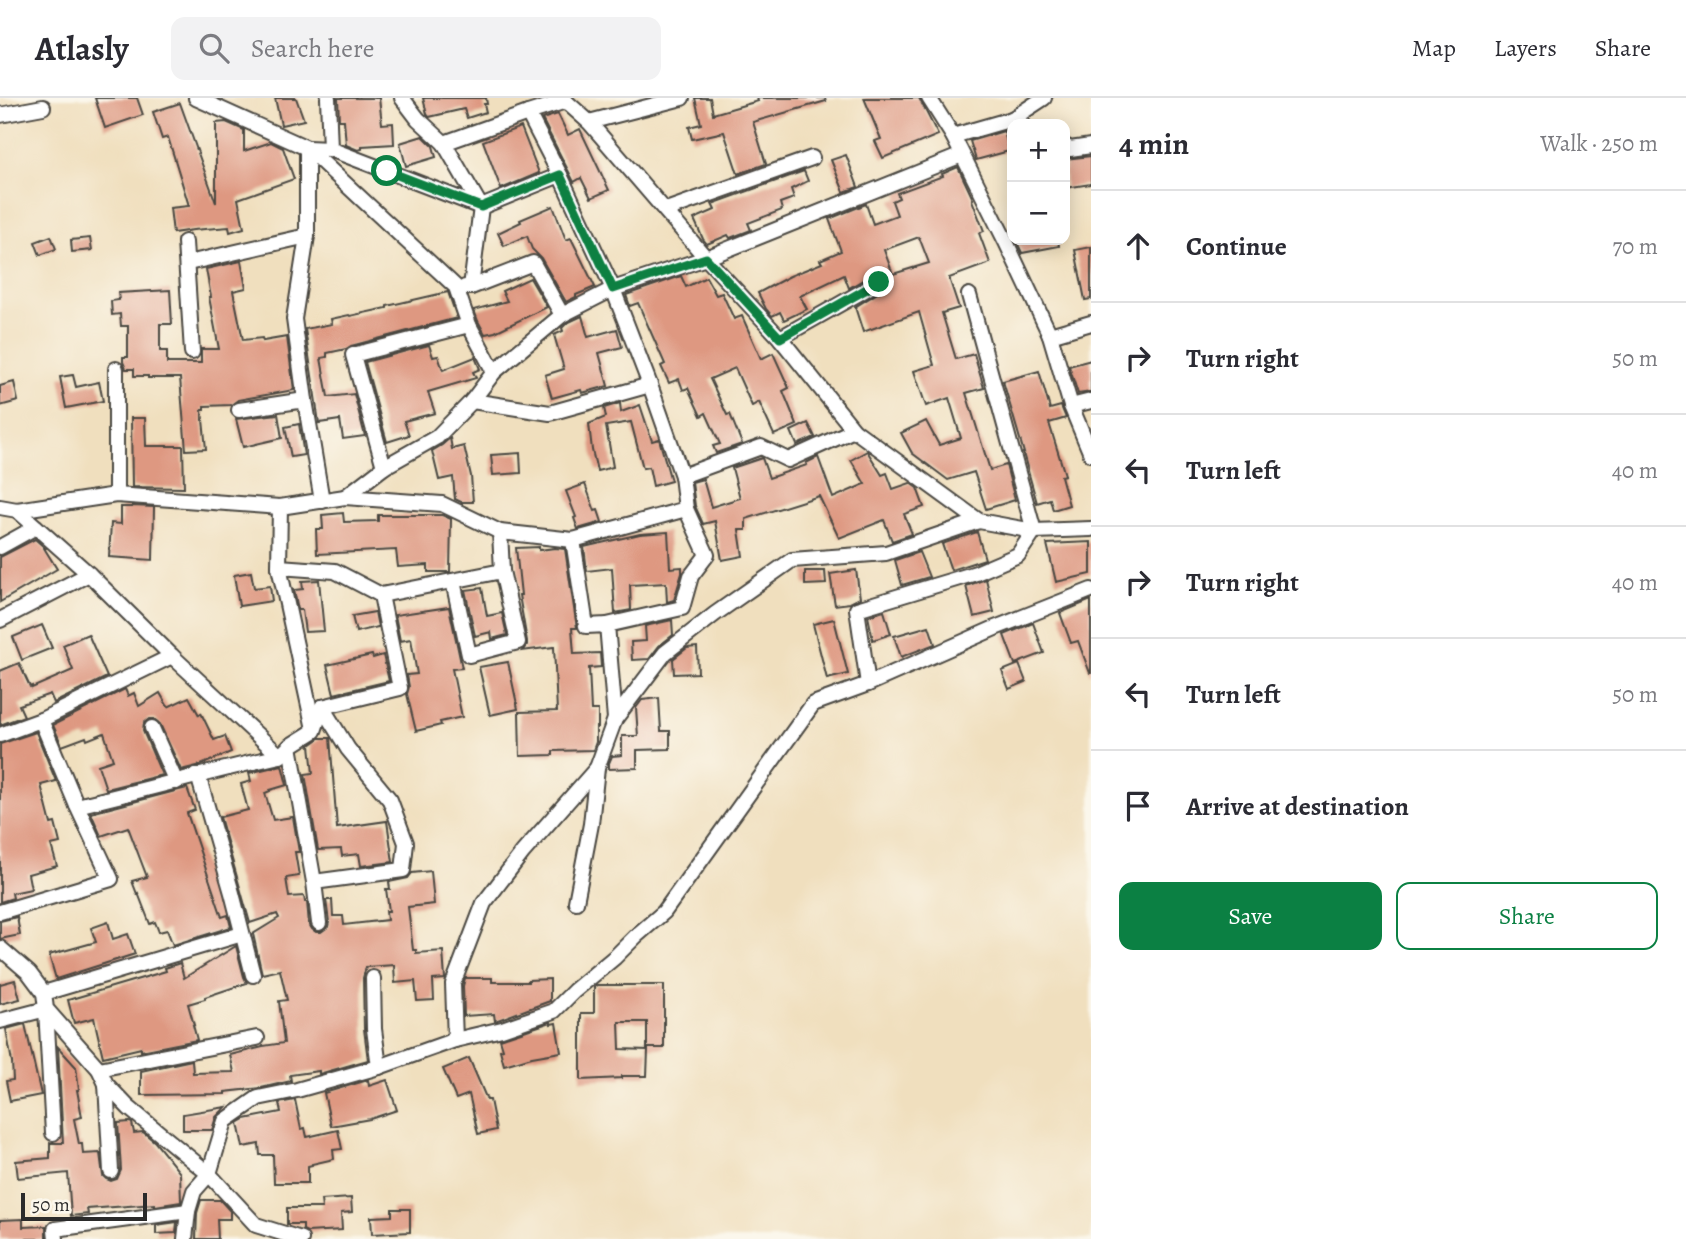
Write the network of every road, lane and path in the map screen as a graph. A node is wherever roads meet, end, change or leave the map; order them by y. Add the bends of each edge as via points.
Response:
1 (196, 98) edge
2 (328, 98) edge
3 (402, 98) edge
4 (681, 98) edge
5 (929, 98) edge
6 (1044, 98) edge
7 (564, 99) edge
8 (43, 107) dead end
9 (528, 113) junction
10 (0, 115) edge
11 (1020, 119) edge
12 (589, 122) junction
13 (1007, 124) edge
14 (953, 136) junction
15 (444, 143) junction
16 (1091, 146) edge
17 (307, 148) junction
18 (330, 149) junction
19 (1070, 149) edge
20 (962, 155) junction
21 (812, 158) dead end
22 (560, 175) junction
23 (481, 207) junction
24 (666, 210) junction
25 (307, 236) junction
26 (185, 242) dead end
27 (706, 258) junction
28 (188, 263) junction
29 (879, 282) dead end
30 (463, 287) junction
31 (613, 289) junction
32 (969, 295) dead end
33 (562, 315) junction
34 (1091, 323) edge
35 (469, 325) junction
36 (1050, 335) junction
37 (780, 338) junction
38 (192, 352) dead end
39 (116, 369) dead end
40 (495, 372) junction
41 (650, 385) junction
42 (305, 400) junction
43 (472, 401) junction
44 (1091, 401) edge
45 (1071, 406) junction
46 (239, 410) dead end
47 (854, 430) junction
48 (1091, 454) edge
49 (384, 467) junction
50 (681, 476) junction
51 (116, 495) junction
52 (345, 497) junction
53 (322, 501) junction
54 (0, 507) edge
55 (281, 507) junction
56 (686, 509) junction
57 (17, 510) junction
58 (979, 521) junction
59 (36, 527) junction
60 (1091, 529) edge
61 (500, 531) junction
62 (1034, 531) junction
63 (573, 540) junction
64 (0, 547) edge
65 (279, 567) junction
66 (502, 571) junction
67 (89, 574) junction
68 (453, 581) junction
69 (1091, 590) edge
70 (380, 595) junction
71 (0, 620) edge
72 (607, 625) junction
73 (172, 656) junction
74 (868, 684) junction
75 (322, 707) junction
76 (615, 719) junction
77 (41, 720) junction
78 (152, 727) dead end
79 (314, 731) junction
80 (0, 735) edge
81 (285, 751) junction
82 (597, 768) junction
83 (198, 775) junction
84 (176, 782) junction
85 (77, 806) junction
86 (314, 882) junction
87 (576, 902) dead end
88 (0, 912) edge
89 (319, 923) dead end
90 (242, 934) junction
91 (0, 948) edge
92 (253, 975) dead end
93 (373, 978) dead end
94 (44, 993) junction
95 (46, 1010) junction
96 (0, 1021) edge
97 (257, 1038) dead end
98 (455, 1040) junction
99 (379, 1067) junction
100 (99, 1069) junction
101 (106, 1084) junction
102 (53, 1133) dead end
103 (111, 1171) dead end
104 (208, 1174) junction
105 (188, 1211) junction
106 (258, 1232) edge
107 (56, 1239) edge
108 (185, 1239) edge
109 (301, 1239) edge

1 - 17 street
2 - 18 street
3 - 15 street
4 - 12 street
5 - 14 street
6 - 11 street
7 - 9 street
7 - 12 street
8 - 10 street
9 - 15 street
9 - 22 street
12 - 24 street
13 - 14 street
14 - 20 street
15 - 23 street
16 - 19 street
17 - 18 street
17 - 25 street
17 - 30 street
18 - 23 street
20 - 27 street
20 - 36 street
21 - 24 street
22 - 23 street
22 - 31 street
23 - 30 street
24 - 27 street
25 - 28 street
25 - 42 street via 294,319
26 - 28 street
27 - 31 street
27 - 37 street
28 - 38 street
29 - 37 street
30 - 33 street via 533,263
30 - 35 street
31 - 33 street
31 - 41 street
32 - 62 street
33 - 40 street
34 - 36 street
35 - 40 street
35 - 49 street via 353,355
36 - 45 street
37 - 47 street
39 - 51 street
40 - 43 street
41 - 43 street via 550,413
41 - 50 street
42 - 46 street
42 - 53 street
43 - 49 street via 437,437
44 - 45 street
45 - 48 street
47 - 50 street via 788,460 761,447
47 - 58 street
49 - 52 street
50 - 56 street
51 - 55 street
51 - 57 street
52 - 53 street
52 - 61 street via 442,504
53 - 55 street
54 - 57 street
55 - 65 street
56 - 63 street
56 - 72 street via 707,555 691,576 682,608
57 - 59 street
58 - 62 street
58 - 76 street via 886,553 792,560 665,653
59 - 64 street
59 - 67 street
60 - 62 street
61 - 63 street
61 - 66 street
62 - 74 street via 1018,555 976,573 857,608
63 - 72 street via 586,626
65 - 70 street via 335,571
65 - 79 street
66 - 68 street
66 - 68 street via 518,642 469,655
67 - 71 street
67 - 73 street
68 - 70 street
69 - 74 street
70 - 75 street via 400,688
72 - 76 street
73 - 77 street
73 - 81 street
74 - 98 street via 813,704 664,912 554,1011
75 - 79 street
75 - 86 street via 348,749 390,800 406,843 403,870
76 - 82 street
77 - 80 street
77 - 85 street
78 - 84 street
79 - 81 street
81 - 83 street
81 - 86 street
82 - 87 street
82 - 98 street via 484,903 453,984
83 - 84 street
83 - 90 street
84 - 85 street
85 - 88 street via 111,879
86 - 89 street
90 - 92 street
90 - 94 street
91 - 94 street
93 - 99 street
94 - 95 street
95 - 96 street
95 - 100 street
95 - 102 street
97 - 100 street
98 - 99 street
99 - 104 street via 258,1098 225,1121
100 - 101 street
101 - 103 street
101 - 104 street
104 - 105 street via 194,1191
104 - 106 street
105 - 107 street via 55,1229
105 - 108 street
106 - 109 street

